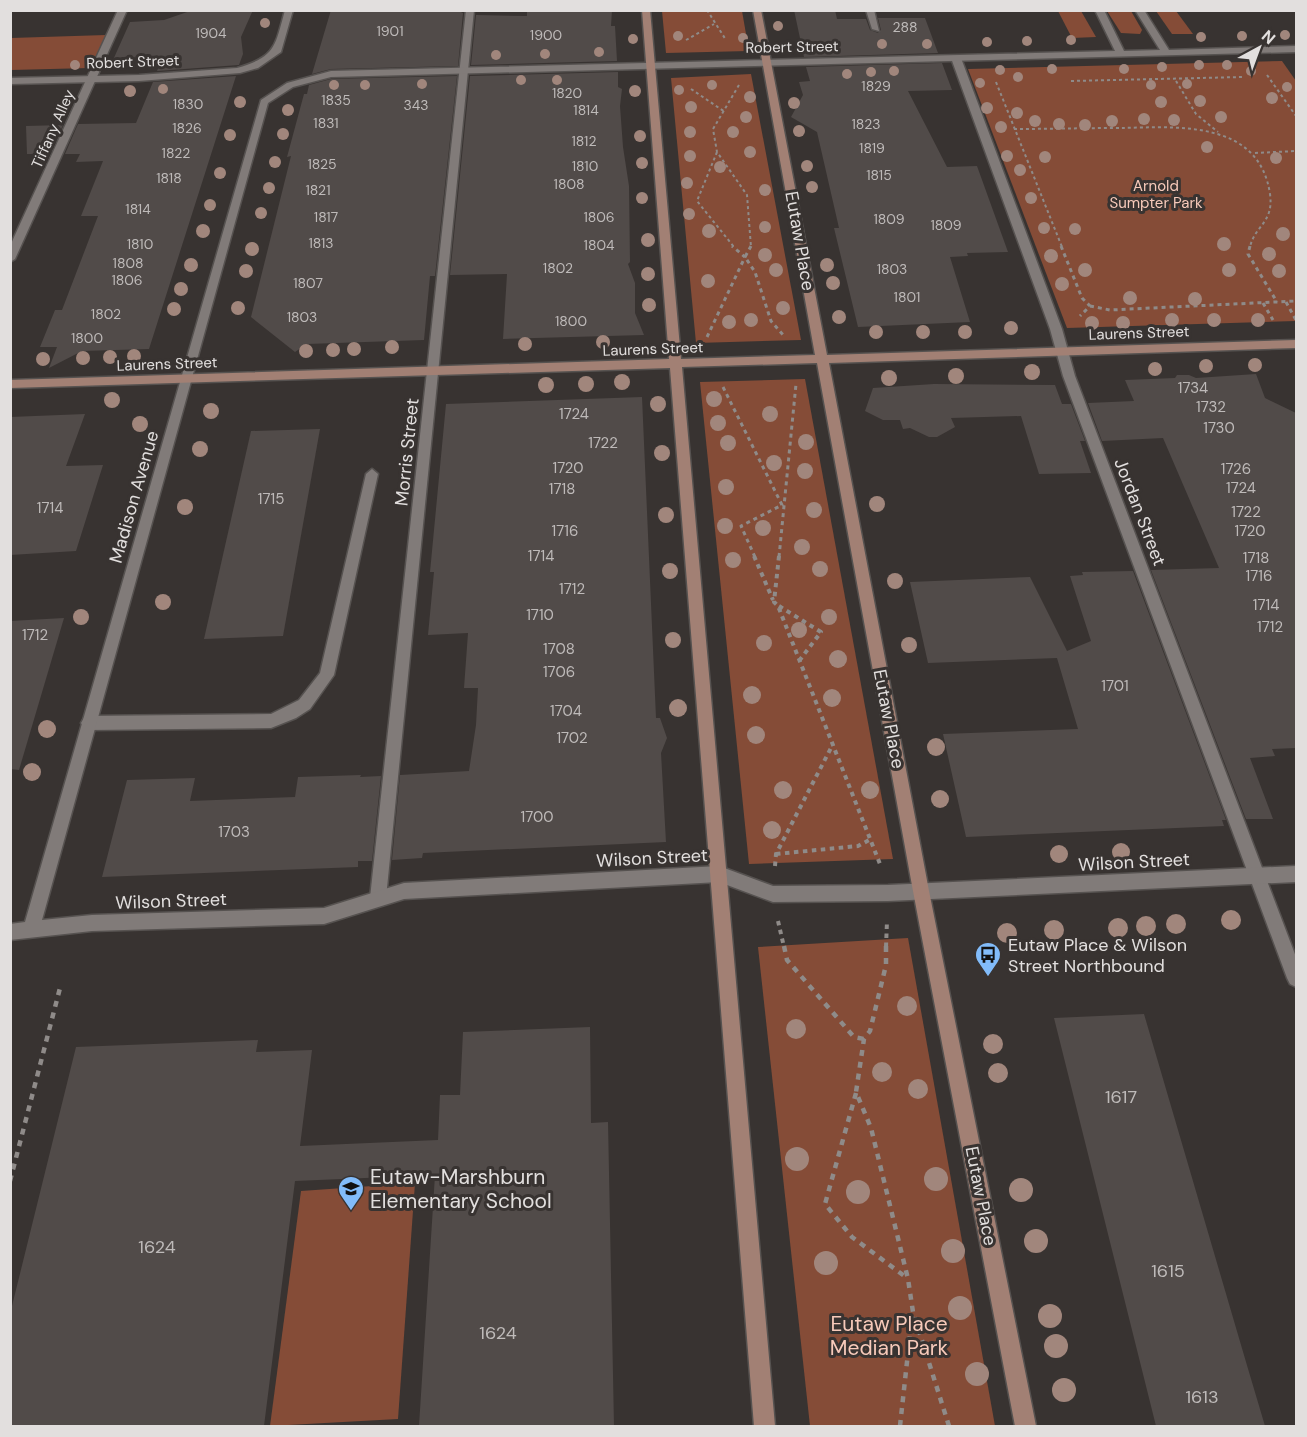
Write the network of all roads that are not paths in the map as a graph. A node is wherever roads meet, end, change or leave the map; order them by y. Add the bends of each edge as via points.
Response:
1 (123, 10) edge
2 (289, 10) edge
3 (470, 10) edge
4 (646, 10) edge
5 (757, 10) edge
6 (870, 10) edge
7 (1099, 10) edge
8 (1139, 10) edge
9 (876, 28) dead end
10 (1296, 49) edge
11 (1166, 52) junction
12 (1120, 54) junction
13 (956, 58) junction
14 (767, 63) junction
15 (651, 66) junction
16 (464, 70) junction
17 (92, 79) junction
18 (10, 81) edge
19 (290, 85) joint
20 (10, 259) edge
21 (1295, 346) edge
22 (1063, 351) junction
23 (821, 358) junction
24 (677, 363) junction
25 (433, 371) junction
26 (186, 378) junction
27 (10, 384) edge
28 (372, 474) dead end
29 (89, 723) junction
30 (719, 874) junction
31 (1296, 874) edge
32 (1258, 876) junction
33 (921, 891) junction
34 (378, 898) junction
35 (31, 931) junction
36 (10, 932) edge
37 (1296, 978) edge
38 (765, 1426) edge
39 (1026, 1426) edge

1 - 17 street, Tiffany Alley
2 - 17 street, Robert Street via 278,50 255,66 216,73
3 - 16 street, Morris Street
4 - 15 street
5 - 14 street, Eutaw Place
6 - 9 street
7 - 12 street
8 - 11 street
10 - 11 street, Robert Street
11 - 12 street, Robert Street
12 - 13 street, Robert Street
13 - 14 street, Robert Street
13 - 22 street, Jordan Street
14 - 15 street, Robert Street
14 - 23 street, Eutaw Place
15 - 16 street, Robert Street
15 - 24 street
16 - 19 street, Robert Street via 331,74
16 - 25 street, Morris Street
17 - 18 street, Robert Street
17 - 20 street, Tiffany Alley
19 - 26 street, Madison Avenue via 264,102
21 - 22 street, Laurens Street
22 - 23 street, Laurens Street
22 - 32 street, Jordan Street via 1069,376
23 - 24 street, Laurens Street
23 - 33 street, Eutaw Place
24 - 25 street, Laurens Street
24 - 30 street
25 - 26 street, Laurens Street
25 - 34 street, Morris Street
26 - 27 street, Laurens Street
26 - 29 street, Madison Avenue
28 - 29 street via 327,675 312,700 295,715 272,721
29 - 35 street, Madison Avenue
30 - 33 street, Wilson Street via 772,894
30 - 34 street, Wilson Street via 404,891
30 - 38 street
31 - 32 street, Wilson Street
32 - 33 street, Wilson Street
32 - 37 street, Jordan Street
33 - 39 street, Eutaw Place
34 - 35 street, Wilson Street via 324,916 92,923
35 - 36 street, Wilson Street

